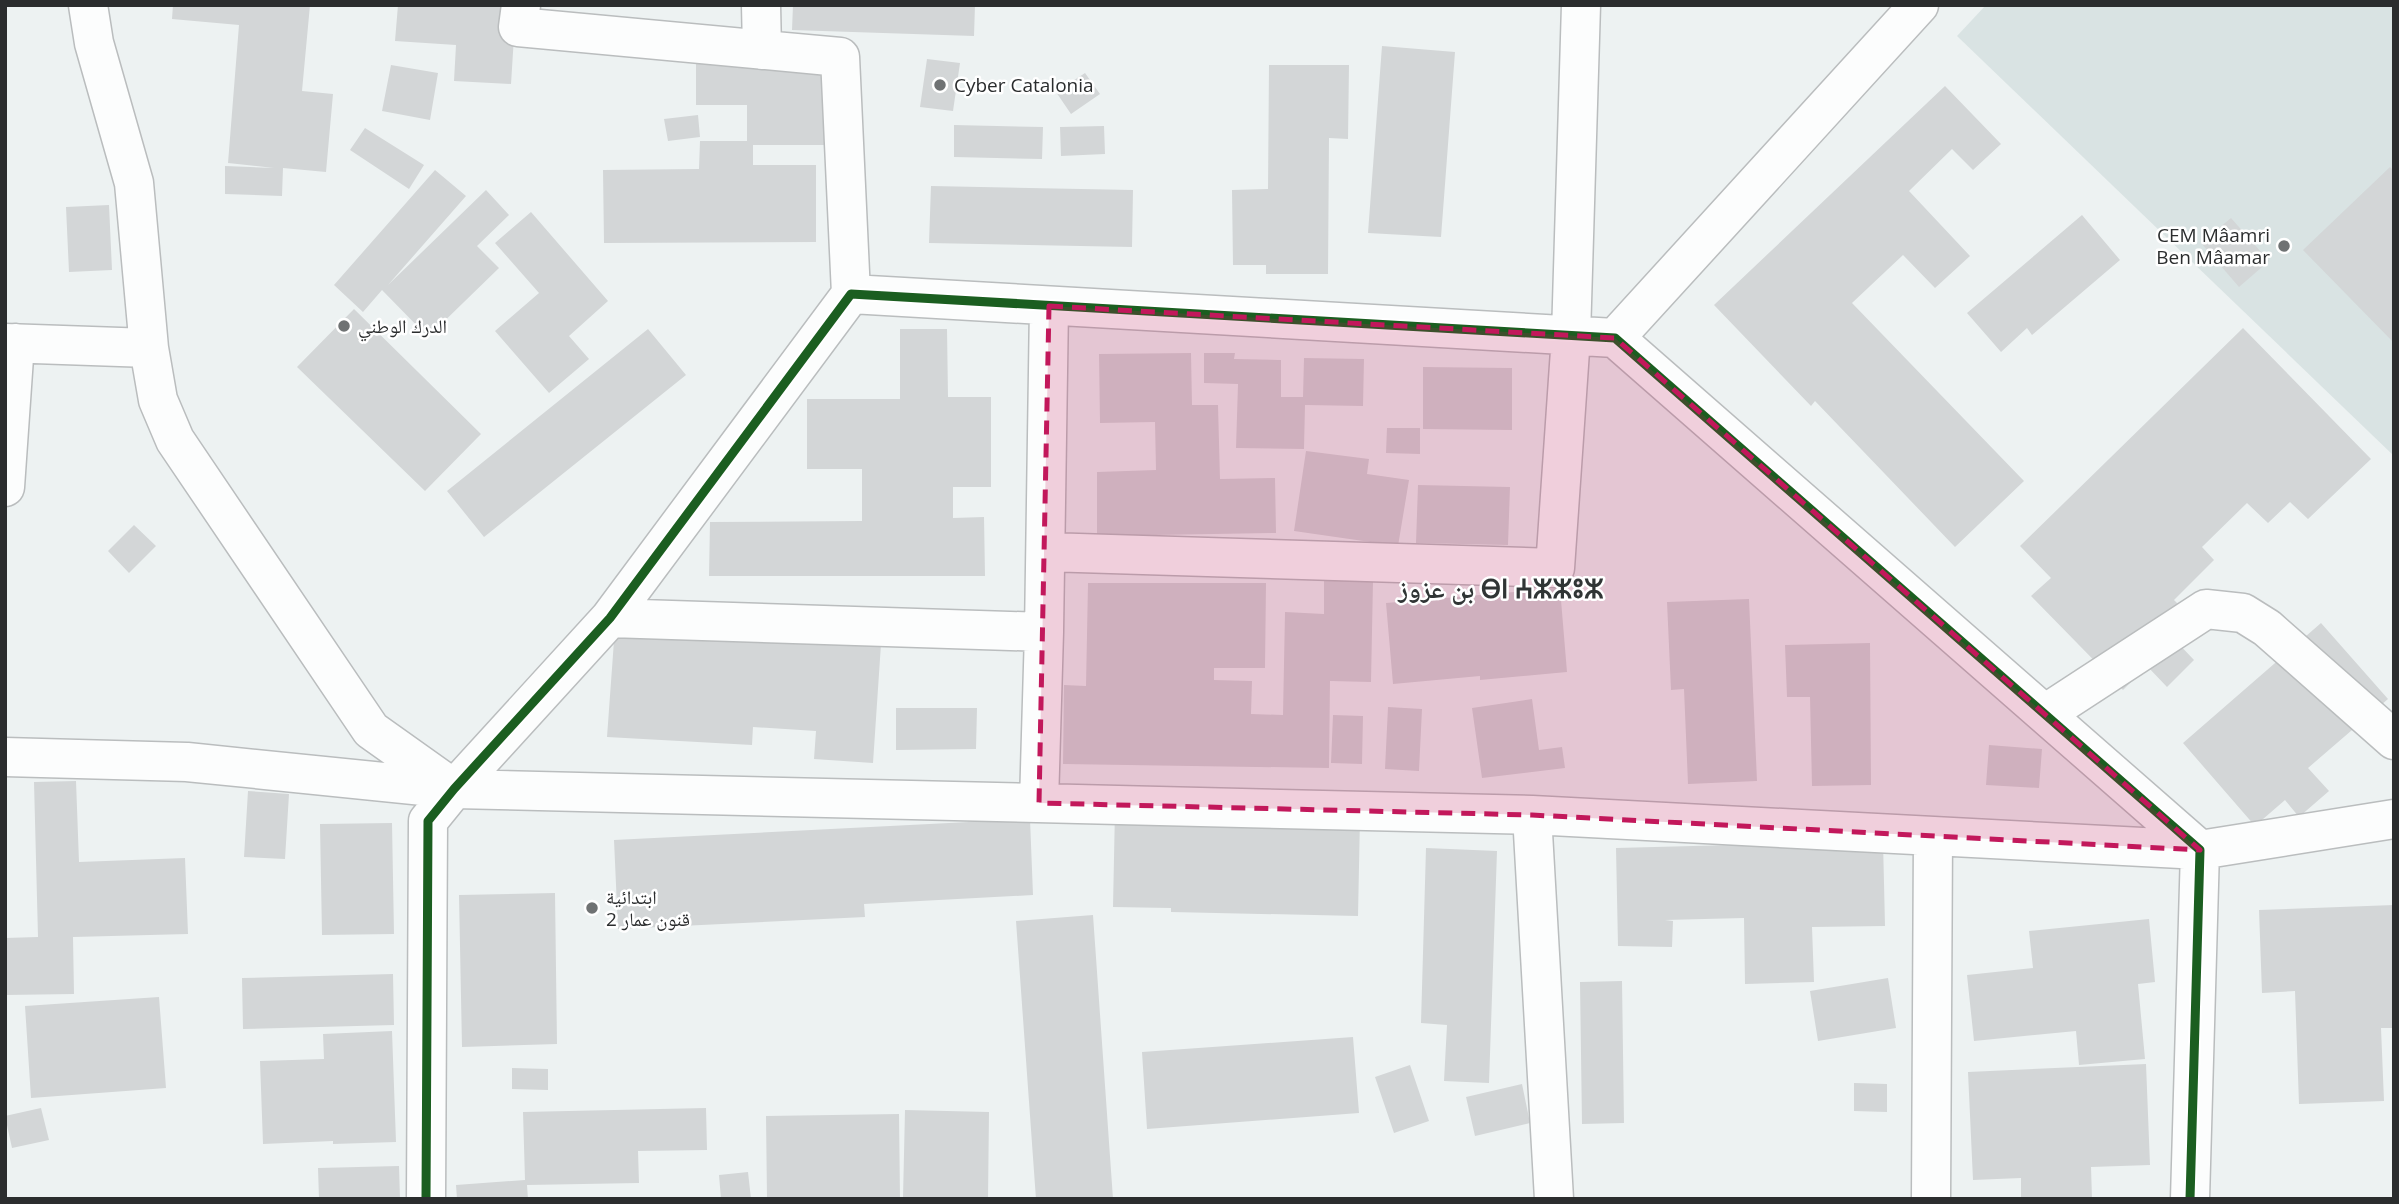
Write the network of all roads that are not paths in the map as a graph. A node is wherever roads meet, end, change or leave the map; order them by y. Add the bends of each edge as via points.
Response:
1 (88, 5) edge
2 (521, 5) edge
3 (761, 5) edge
4 (1581, 5) edge
5 (1919, 5) edge
6 (762, 50) junction
7 (851, 294) junction
8 (1049, 306) junction
9 (1571, 336) junction
10 (1615, 338) junction
11 (10, 343) edge
12 (149, 348) junction
13 (5, 487) edge
14 (1046, 552) junction
15 (610, 618) junction
16 (1044, 632) junction
17 (2045, 715) junction
18 (2394, 740) edge
19 (5, 757) edge
20 (454, 789) junction
21 (1039, 803) junction
22 (1532, 815) junction
23 (2394, 819) edge
24 (1933, 836) junction
25 (2200, 849) junction
26 (426, 1199) edge
27 (1554, 1199) edge
28 (1931, 1199) edge
29 (2190, 1199) edge

1 - 12 street via 94,43 134,183
2 - 6 street via 518,27
3 - 6 street
4 - 9 street
5 - 10 street
6 - 7 street via 840,57
7 - 8 street
7 - 15 street
8 - 9 street
8 - 14 street
9 - 10 street
9 - 14 street via 1555,568
10 - 17 street
11 - 12 street
11 - 13 street
12 - 20 street via 158,400 175,440 371,730
14 - 16 street
15 - 16 street
15 - 20 street
16 - 21 street
17 - 18 street via 2206,609 2242,613 2267,628
17 - 25 street
19 - 20 street via 187,762
20 - 21 street
20 - 26 street via 428,821
21 - 22 street
22 - 24 street
22 - 27 street
23 - 25 street
24 - 25 street
24 - 28 street
25 - 29 street

